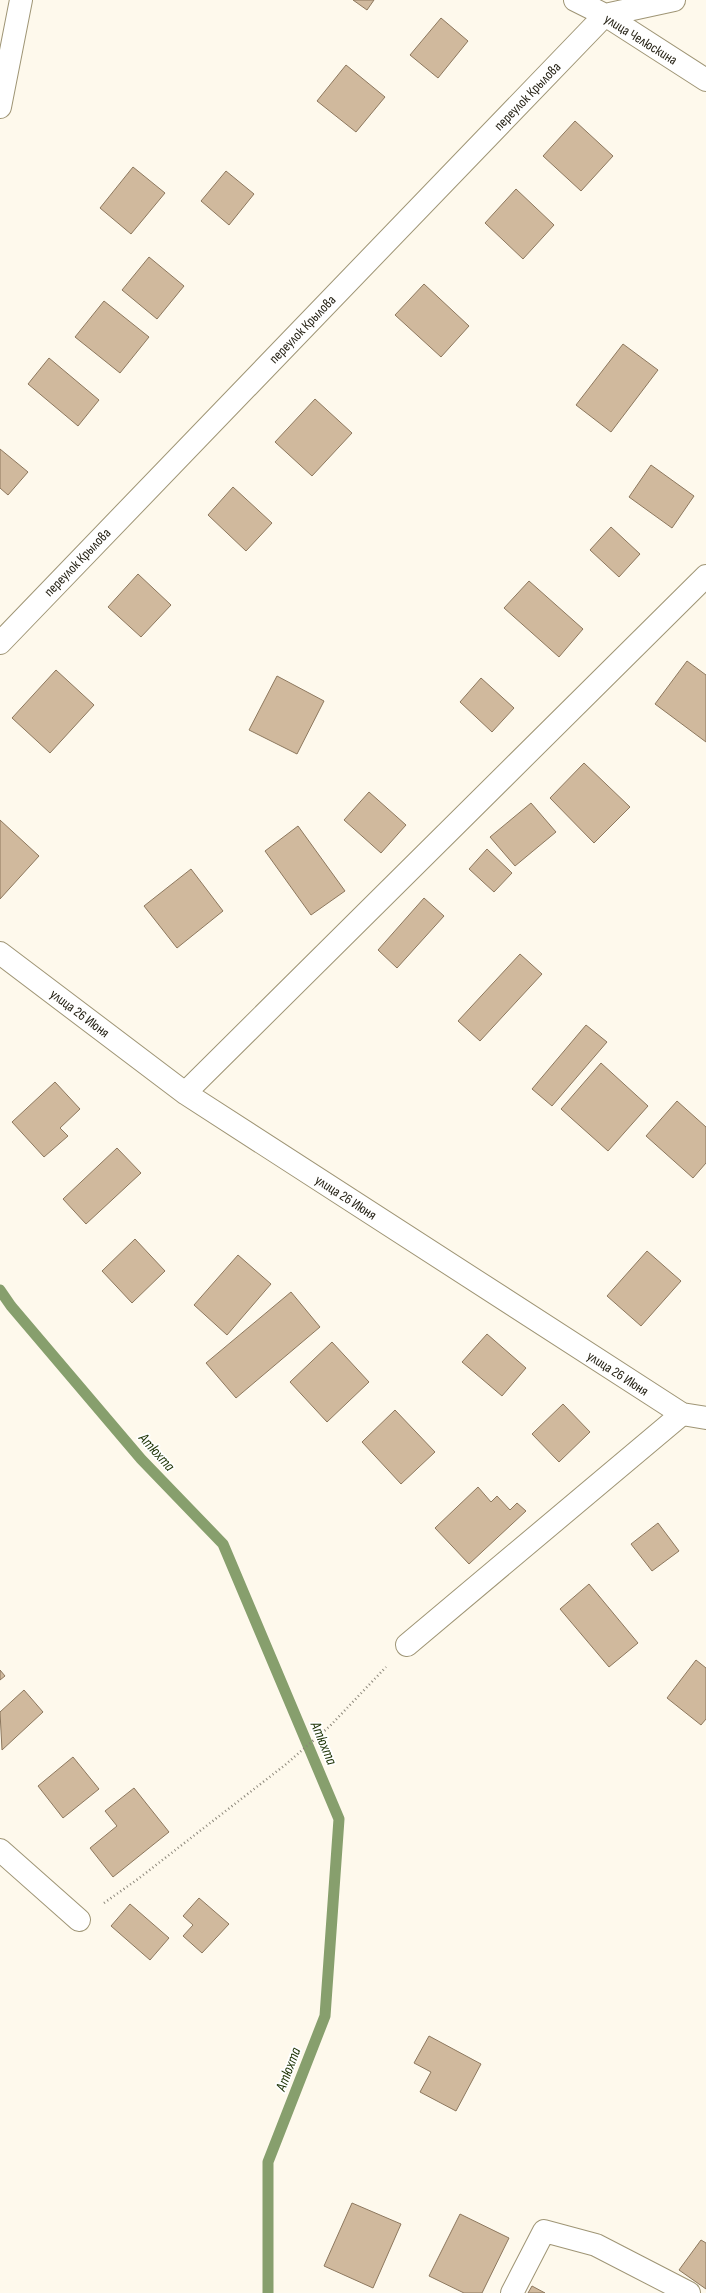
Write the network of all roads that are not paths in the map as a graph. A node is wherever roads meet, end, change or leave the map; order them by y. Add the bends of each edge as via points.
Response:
1 (21, 0) edge
2 (575, 0) edge
3 (674, 0) edge
4 (604, 15) junction
5 (706, 80) edge
6 (0, 107) edge
7 (706, 576) edge
8 (0, 643) edge
9 (0, 953) edge
10 (185, 1093) junction
11 (682, 1414) junction
12 (706, 1418) edge
13 (407, 1645) road end
14 (0, 1850) edge
15 (79, 1920) road end
16 (512, 2293) edge
17 (689, 2293) edge

1 - 6 street
2 - 4 street, улица Челюскина
3 - 4 street
4 - 5 street, улица Челюскина
4 - 8 street, переулок Крылова
7 - 10 street
9 - 10 street, улица 26 Июня
10 - 11 street, улица 26 Июня
11 - 12 street, улица 26 Июня
11 - 13 street
14 - 15 street
16 - 17 street via 544,2231 596,2245

